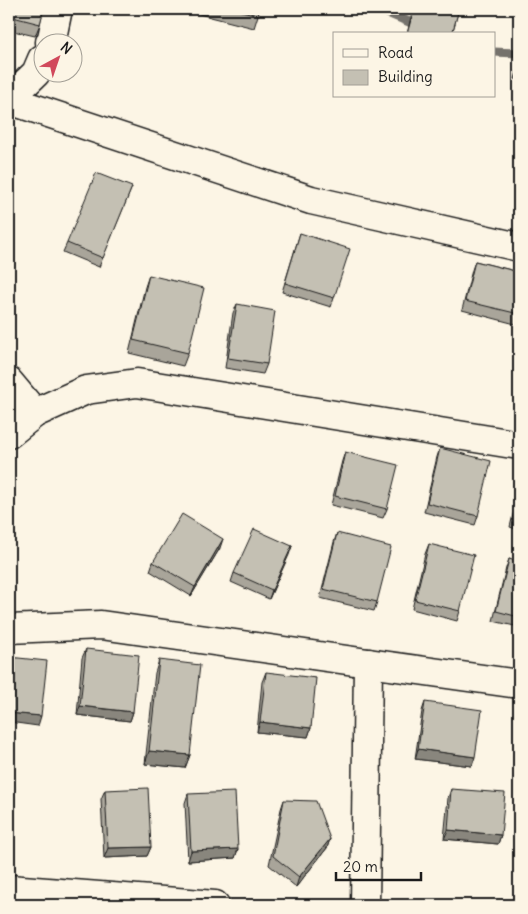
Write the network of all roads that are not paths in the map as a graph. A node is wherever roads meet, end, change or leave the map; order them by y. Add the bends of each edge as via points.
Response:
1 (58, 9) edge
2 (53, 32) edge
3 (32, 76) edge
4 (9, 99) edge
5 (519, 248) edge
6 (9, 382) edge
7 (35, 413) junction
8 (9, 434) edge
9 (519, 445) edge
10 (9, 629) edge
11 (368, 664) junction
12 (519, 684) edge
13 (9, 889) edge
14 (215, 905) edge
15 (365, 905) edge

1 - 2 street
3 - 4 street
4 - 5 street via 311,200
6 - 7 street
7 - 8 street
7 - 9 street via 86,390 137,383
10 - 11 street via 101,625
11 - 12 street
11 - 15 street
13 - 14 street

